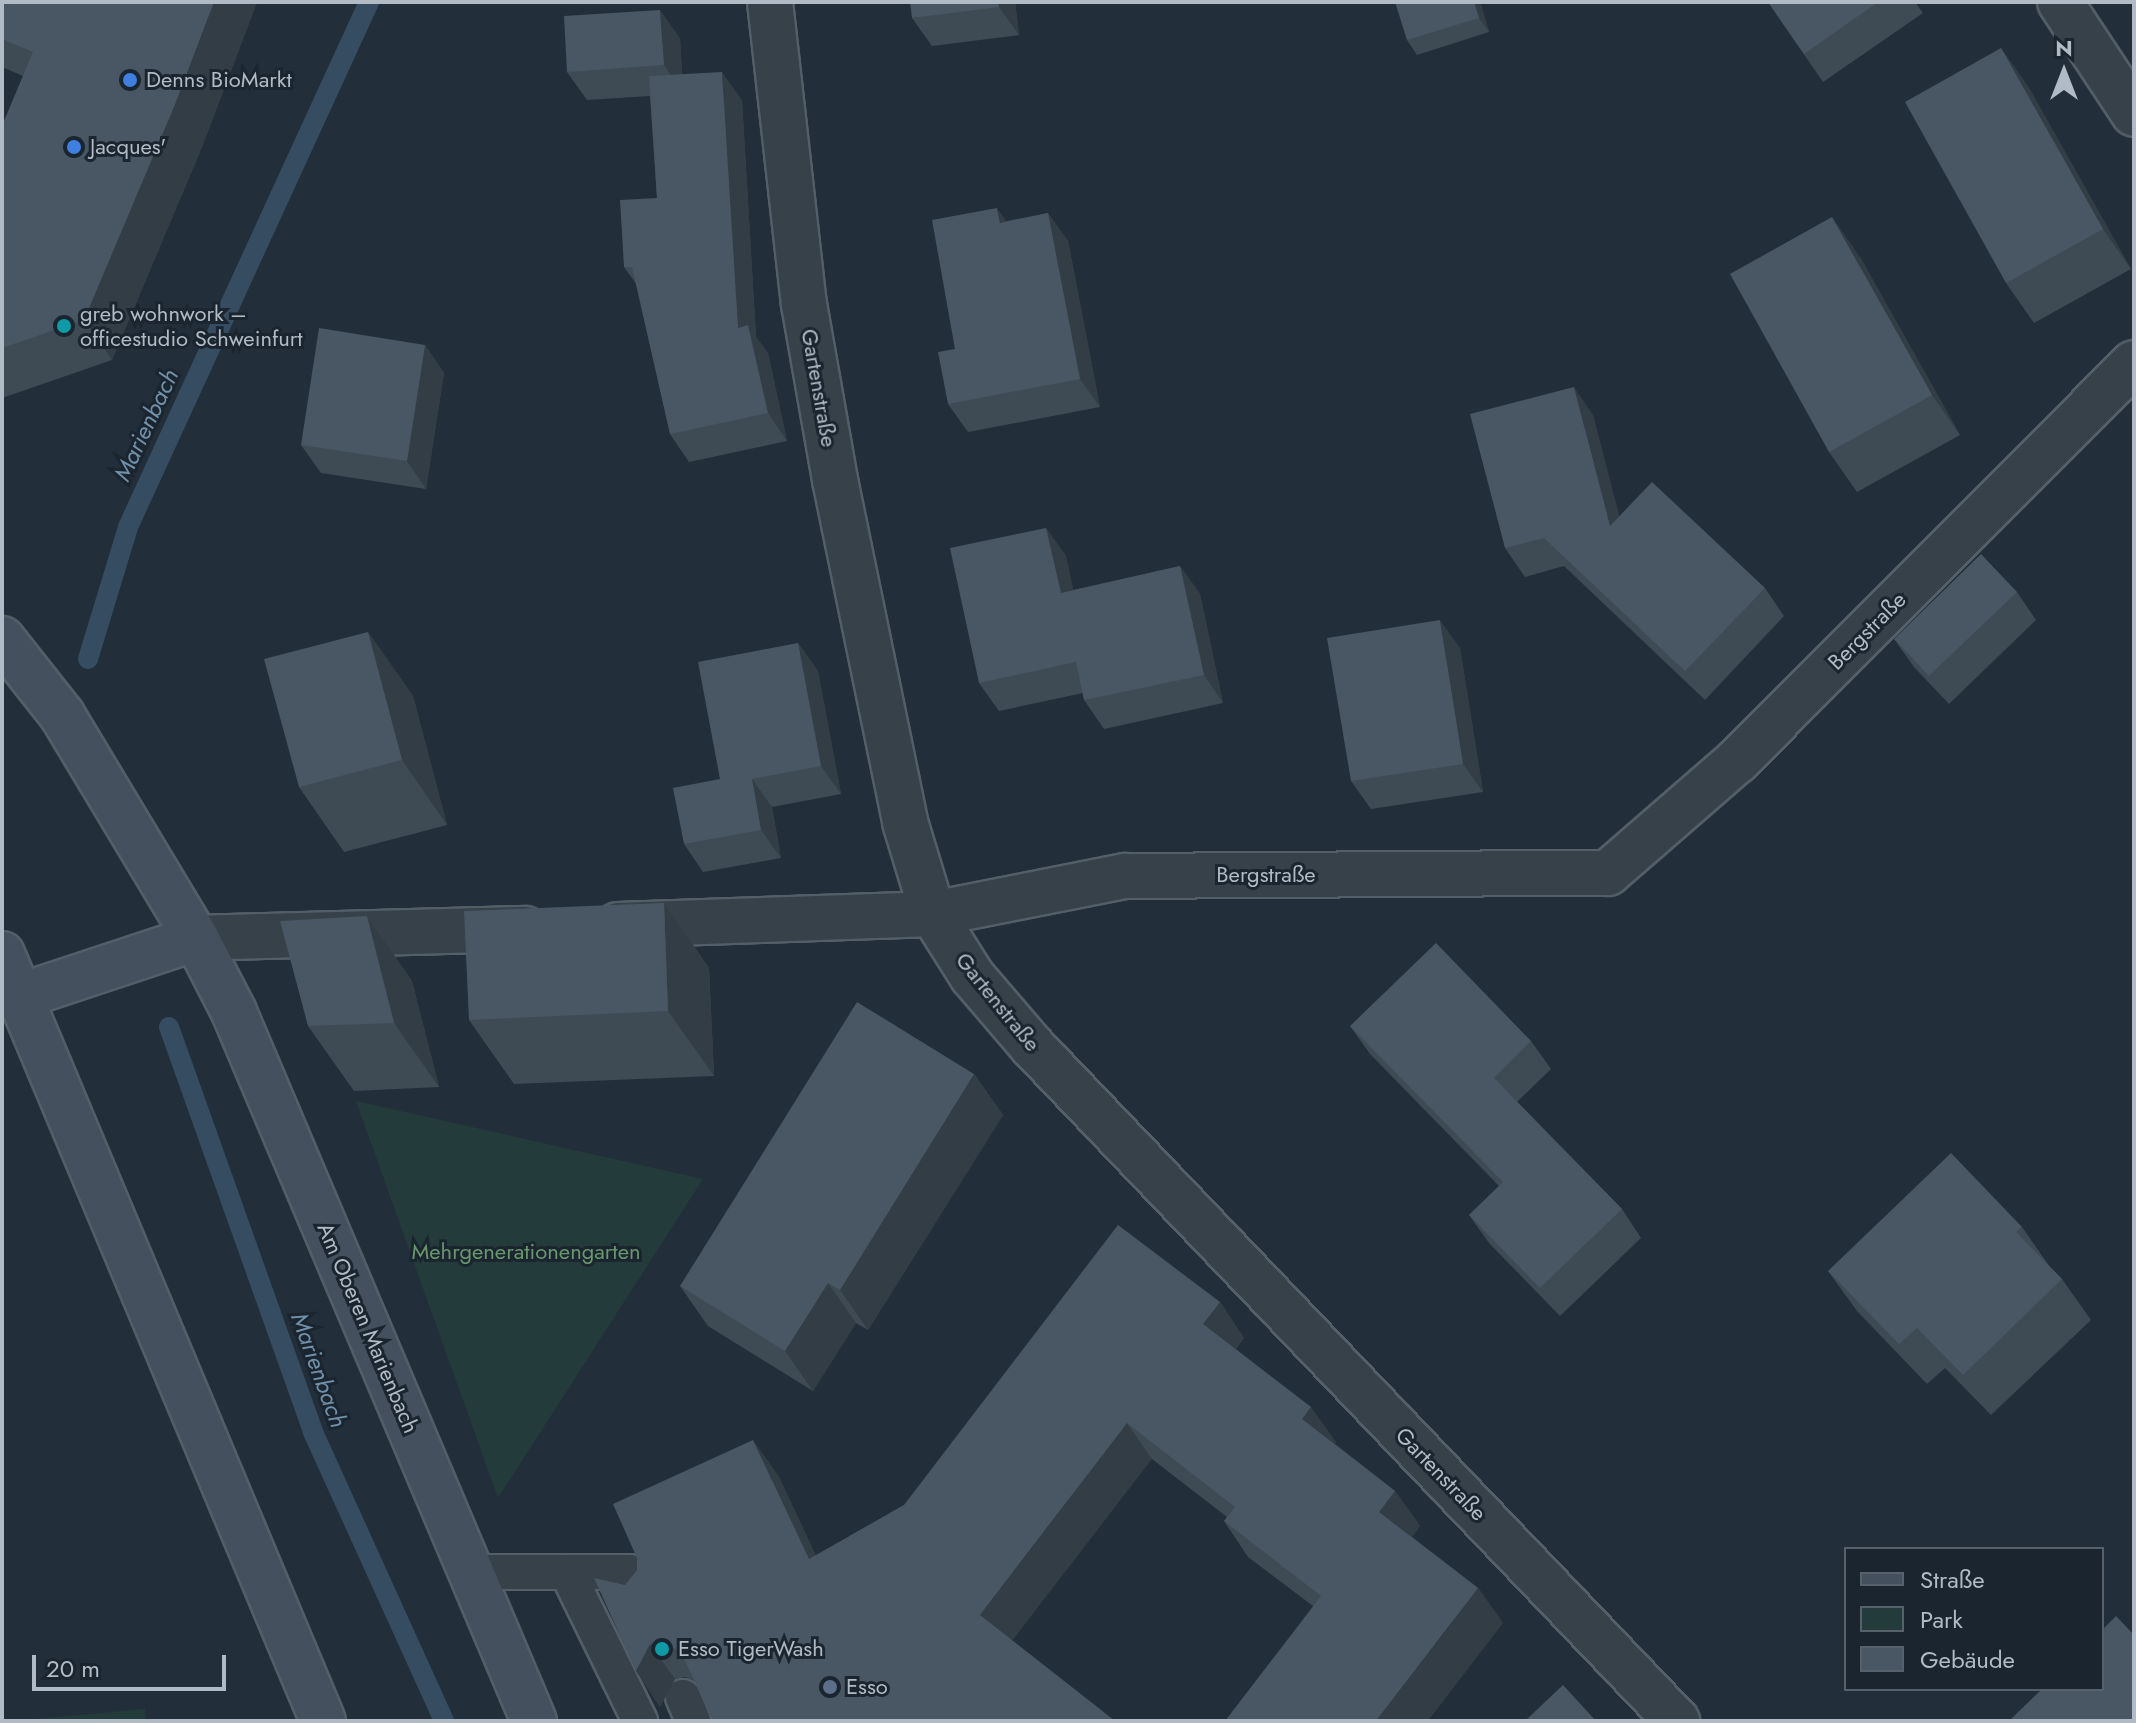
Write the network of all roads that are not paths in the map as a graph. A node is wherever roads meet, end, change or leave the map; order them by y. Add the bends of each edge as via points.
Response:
1 (770, 2) edge
2 (2060, 2) edge
3 (2134, 114) edge
4 (2134, 363) edge
5 (2, 639) edge
6 (933, 914) junction
7 (196, 938) junction
8 (2, 954) edge
9 (21, 996) junction
10 (470, 1572) junction
11 (567, 1572) junction
12 (642, 1602) edge
13 (323, 1721) edge
14 (534, 1721) edge
15 (640, 1721) edge
16 (1677, 1721) edge

1 - 6 street, Gartenstraße via 804,304 835,480 905,822
2 - 3 street
4 - 6 street, Bergstraße via 1737,761 1608,873 1125,876
5 - 7 main road, Am Oberen Marienbach via 62,715
6 - 7 street, Bergstraße
6 - 16 street, Gartenstraße via 972,976 1032,1046
7 - 9 main road
7 - 10 main road, Am Oberen Marienbach via 234,1012
8 - 9 main road
9 - 13 main road
10 - 11 lane
10 - 14 main road, Am Oberen Marienbach
11 - 12 lane via 629,1572
11 - 15 lane

